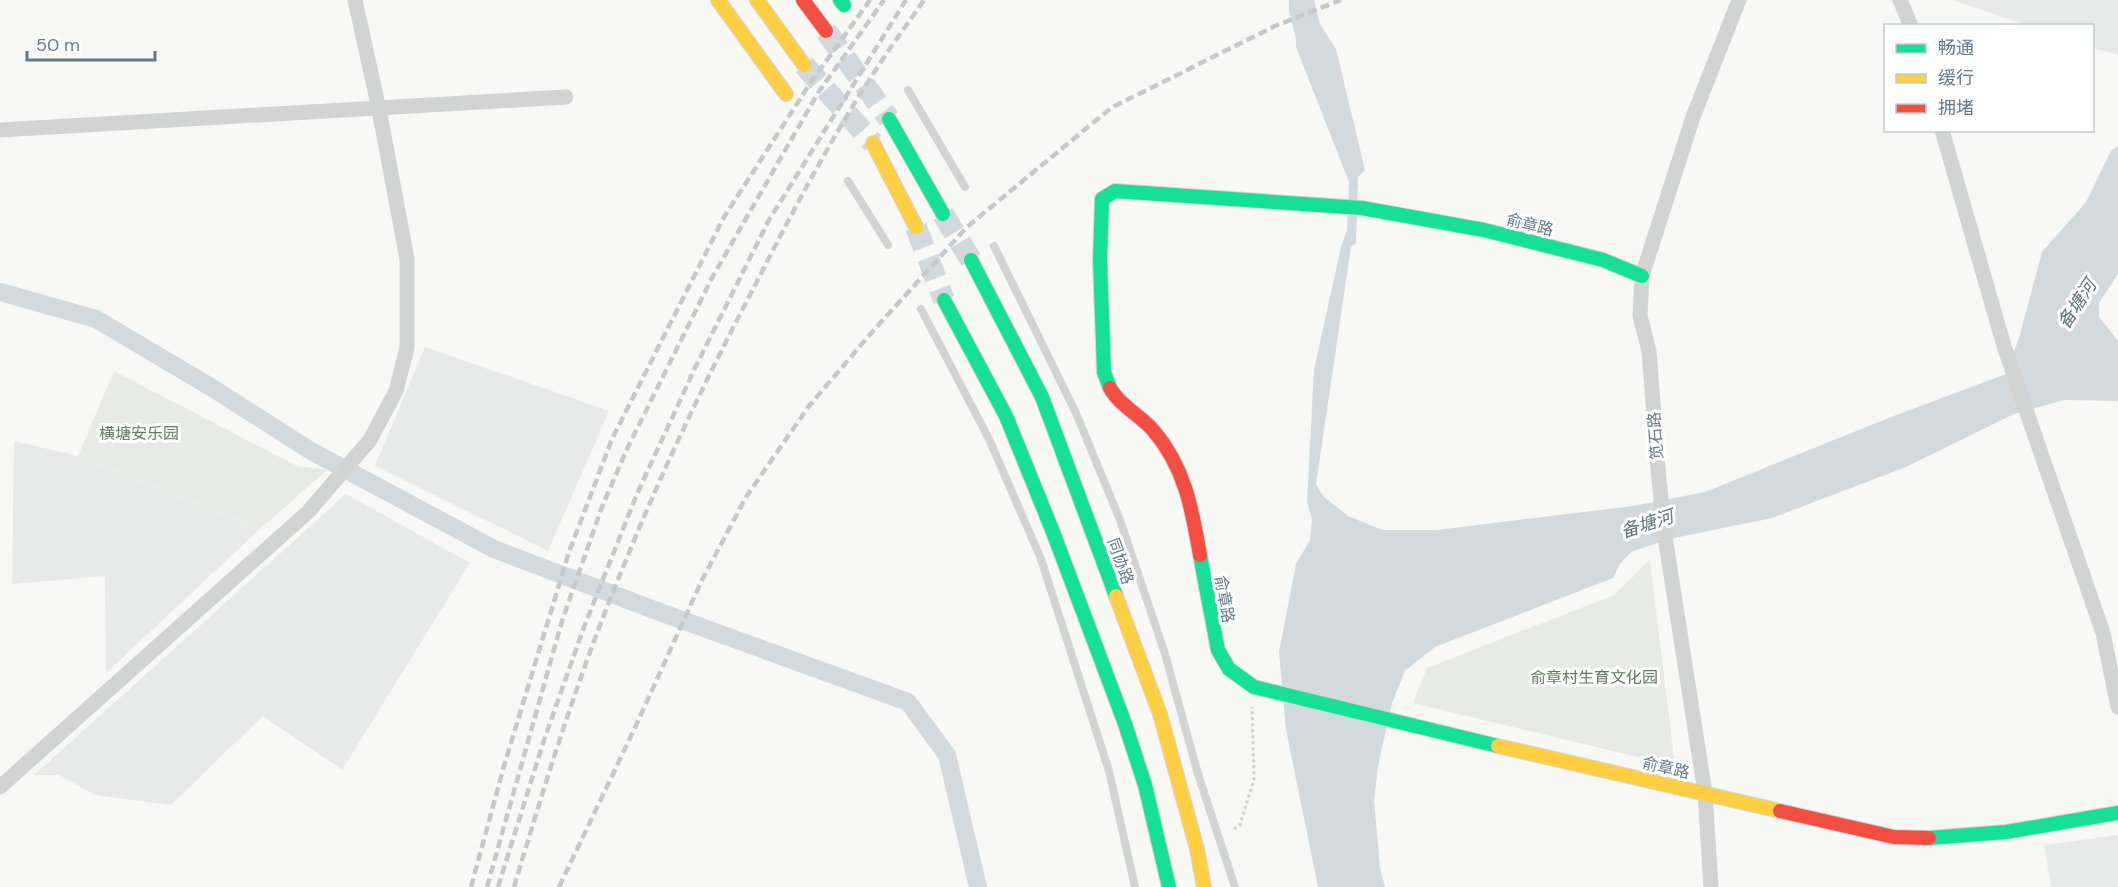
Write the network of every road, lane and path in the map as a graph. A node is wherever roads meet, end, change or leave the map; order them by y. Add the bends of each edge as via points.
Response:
1 (355, 0) edge
2 (718, 0) edge
3 (757, 0) edge
4 (803, 0) edge
5 (1739, 0) edge
6 (1899, 0) edge
7 (1910, 24) edge
8 (826, 31) tunnel mouth
9 (804, 66) tunnel mouth
10 (908, 90) dead end
11 (786, 94) dead end
12 (566, 98) dead end
13 (379, 109) junction
14 (889, 119) tunnel mouth
15 (0, 130) edge
16 (1943, 132) edge
17 (873, 143) tunnel mouth
18 (848, 181) dead end
19 (965, 187) dead end
20 (943, 214) tunnel mouth
21 (916, 227) tunnel mouth
22 (888, 245) dead end
23 (994, 246) dead end
24 (971, 260) tunnel mouth
25 (1642, 276) junction
26 (944, 300) tunnel mouth
27 (921, 309) dead end
28 (1254, 687) junction
29 (2118, 707) edge
30 (0, 788) edge
31 (1705, 794) junction
32 (2118, 813) edge
33 (1234, 829) dead end
34 (1135, 887) edge
35 (1169, 887) edge
36 (1204, 887) edge
37 (1236, 887) edge
38 (1711, 887) edge

1 - 13 street
2 - 11 street
3 - 9 street
4 - 8 street
5 - 25 street, 笕石路 via 1693,117
6 - 7 street
10 - 19 lane
12 - 13 street
13 - 15 street
13 - 30 street via 407,259 407,348 396,391 366,446 308,512
14 - 20 street
16 - 29 street via 2004,346 2103,633
17 - 21 street
18 - 22 lane
23 - 37 lane via 1076,413 1120,520
24 - 36 street, 同协路 via 1042,397 1148,681 1197,849
25 - 28 street, 俞章路 via 1603,260 1484,230 1362,208 1115,191 1102,199 1104,372 1112,391 1153,430 1184,479 1218,650 1229,669
25 - 31 street, 笕石路 via 1640,316 1649,351 1666,543
26 - 35 street via 1006,416 1053,532 1145,784
27 - 34 lane via 989,439 1041,559 1109,771
28 - 31 street, 俞章路
28 - 33 path via 1254,779 1240,825
31 - 32 street, 俞章路 via 1894,837 1924,840 2012,832
31 - 38 street, 笕石路

